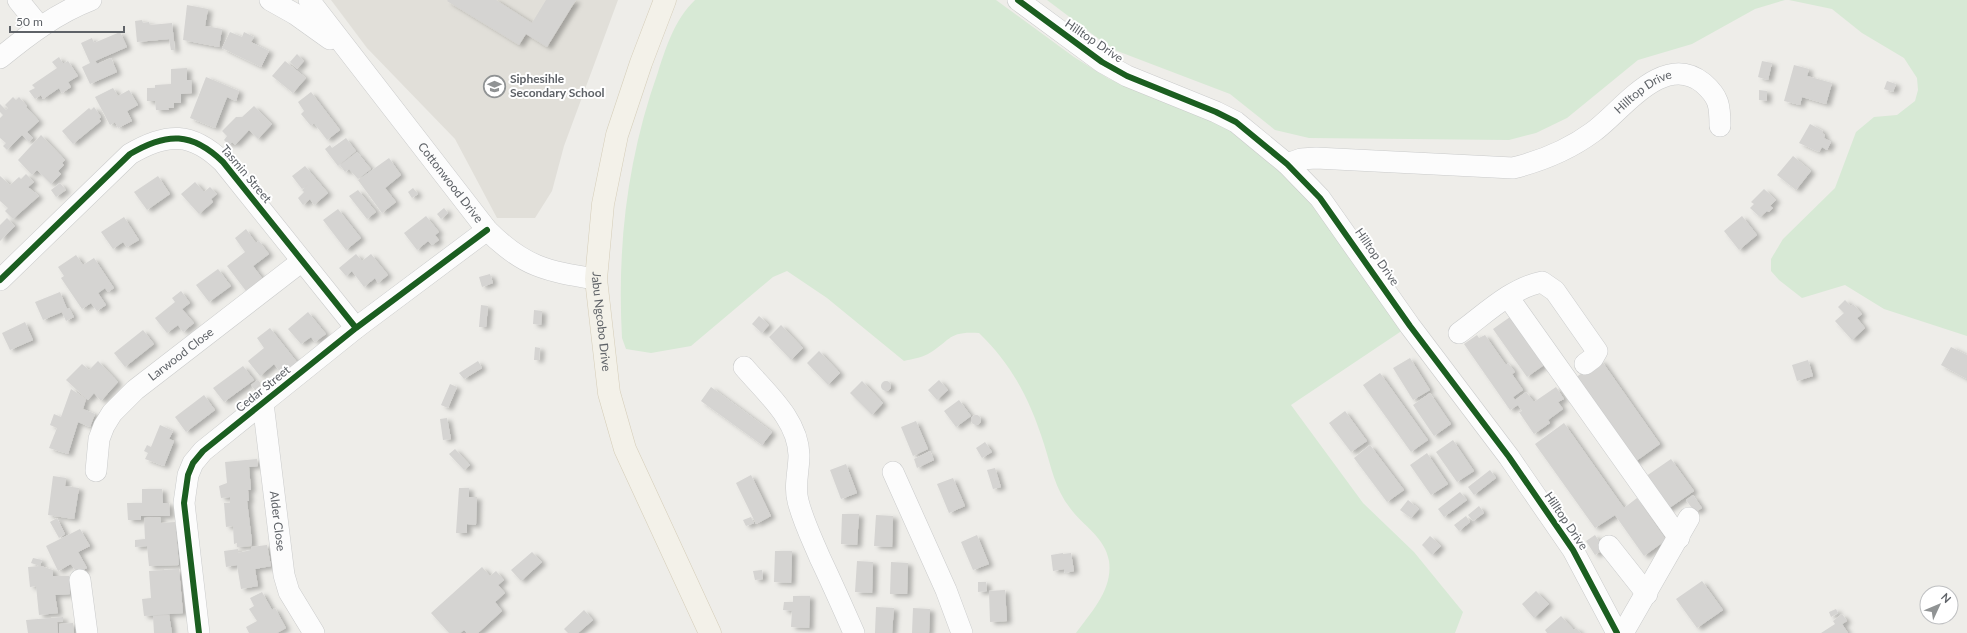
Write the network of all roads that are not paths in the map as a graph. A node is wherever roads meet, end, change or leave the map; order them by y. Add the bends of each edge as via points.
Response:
1 (18, 0) edge
2 (91, 0) edge
3 (270, 0) edge
4 (309, 0) edge
5 (665, 0) edge
6 (1018, 0) edge
7 (40, 27) junction
8 (0, 58) edge
9 (354, 58) junction
10 (1720, 126) dead end
11 (1287, 164) junction
12 (487, 230) junction
13 (302, 261) junction
14 (596, 279) junction
15 (0, 280) edge
16 (1508, 297) junction
17 (356, 328) junction
18 (1459, 333) dead end
19 (1585, 364) dead end
20 (744, 367) dead end
21 (263, 403) junction
22 (96, 471) dead end
23 (894, 472) dead end
24 (1690, 518) dead end
25 (1679, 538) junction
26 (1609, 546) dead end
27 (80, 580) dead end
28 (1646, 594) junction
29 (87, 633) edge
30 (199, 633) edge
31 (314, 633) edge
32 (710, 633) edge
33 (854, 633) edge
34 (962, 633) edge
35 (1617, 633) edge
36 (1623, 633) edge

1 - 7 street
2 - 7 street via 74,6
3 - 9 street via 323,33
4 - 9 street
5 - 14 main road, Jabu Ngcobo Drive via 617,135 608,169
6 - 11 street, Hilltop Drive via 1102,62 1127,76 1236,122
7 - 8 street
9 - 12 street, Cottonwood Drive
10 - 11 street, Hilltop Drive via 1720,106 1713,94 1689,75 1666,75 1643,88 1593,132 1532,163 1513,168 1316,158 1301,159
11 - 35 street, Hilltop Drive via 1333,215 1410,326 1509,457 1573,550
12 - 14 street, Cottonwood Drive via 517,257 541,268
12 - 17 street, Cedar Street
13 - 15 street, Tasmin Street via 224,162 210,149 195,141 177,138 156,141 130,154
13 - 17 street, Tasmin Street
13 - 22 street, Larwood Close via 135,390 112,413 99,439
14 - 32 main road, Jabu Ngcobo Drive via 609,394 625,449
16 - 18 street
16 - 19 street via 1532,284 1542,282 1550,286 1597,351
16 - 25 street
17 - 21 street, Cedar Street
20 - 33 street via 780,409 798,440 797,499 805,524
21 - 30 street, Cedar Street via 203,451 193,463 188,475 184,503
21 - 31 street, Alder Close via 284,575 289,592
23 - 34 street
24 - 25 street
25 - 28 street
26 - 28 street
27 - 29 street
28 - 36 street

